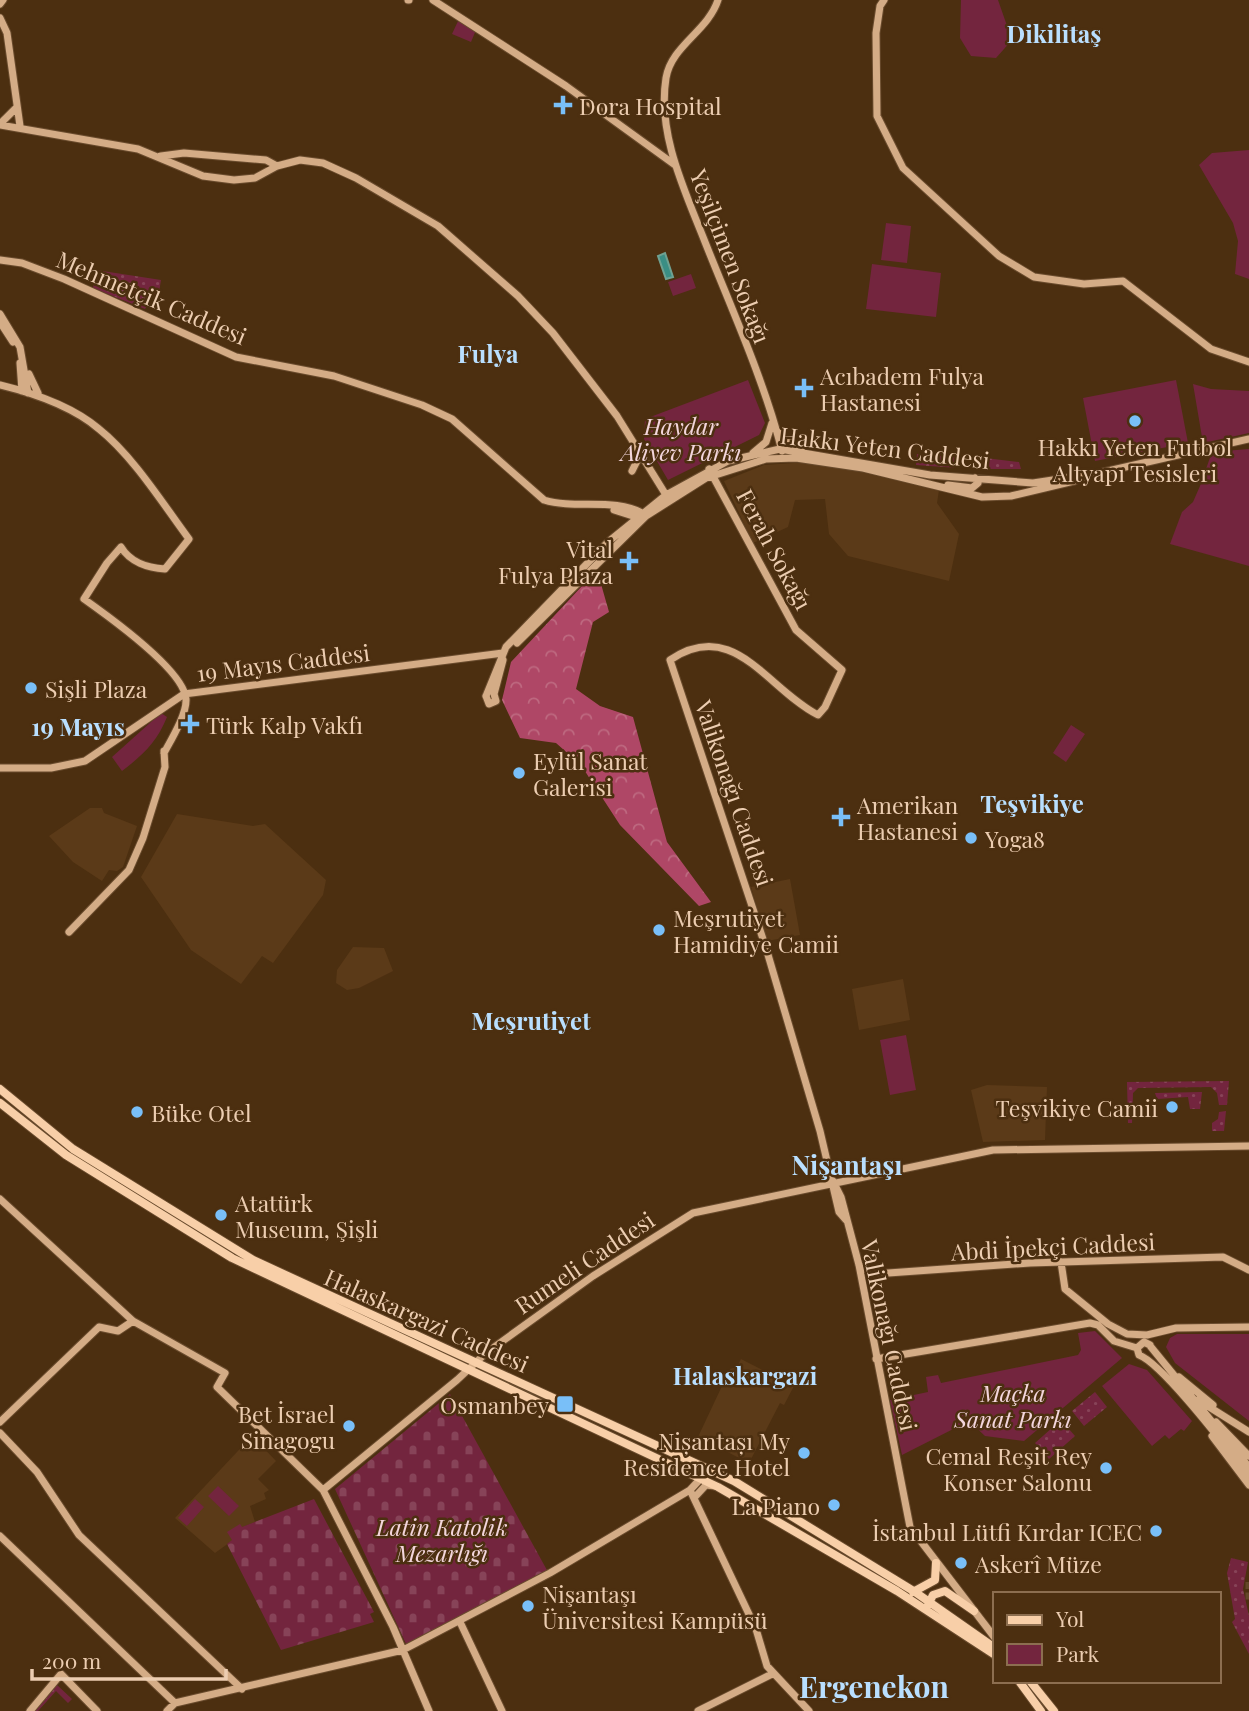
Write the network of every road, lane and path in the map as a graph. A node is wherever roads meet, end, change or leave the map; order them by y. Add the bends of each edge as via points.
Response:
1 (433, 0) edge
2 (718, 0) edge
3 (884, 0) edge
4 (0, 18) edge
5 (16, 108) junction
6 (0, 124) edge
7 (20, 126) junction
8 (184, 153) junction
9 (160, 156) junction
10 (180, 166) junction
11 (278, 166) junction
12 (675, 166) junction
13 (0, 260) edge
14 (1, 318) edge
15 (1249, 362) edge
16 (24, 368) junction
17 (2, 382) edge
18 (25, 390) junction
19 (38, 393) junction
20 (48, 400) junction
21 (772, 423) junction
22 (1249, 439) edge
23 (780, 449) junction
24 (641, 452) junction
25 (805, 453) junction
26 (747, 456) junction
27 (787, 457) junction
28 (711, 472) junction
29 (652, 473) junction
30 (1090, 474) junction
31 (975, 478) junction
32 (1021, 483) junction
33 (933, 486) junction
34 (666, 495) junction
35 (995, 498) junction
36 (641, 515) junction
37 (504, 653) junction
38 (670, 660) joint
39 (184, 694) junction
40 (490, 695) dead end
41 (164, 763) junction
42 (0, 768) edge
43 (0, 1089) edge
44 (0, 1103) edge
45 (1249, 1146) edge
46 (833, 1181) junction
47 (0, 1199) edge
48 (1061, 1262) junction
49 (859, 1265) junction
50 (1249, 1270) edge
51 (307, 1291) junction
52 (1095, 1319) junction
53 (133, 1321) junction
54 (1249, 1327) edge
55 (1168, 1330) junction
56 (1151, 1346) junction
57 (1137, 1348) junction
58 (1146, 1357) junction
59 (876, 1359) junction
60 (471, 1367) junction
61 (1172, 1378) junction
62 (1194, 1399) junction
63 (1221, 1412) junction
64 (1208, 1420) junction
65 (0, 1422) edge
66 (1249, 1432) edge
67 (0, 1433) edge
68 (1249, 1456) edge
69 (700, 1465) junction
70 (1249, 1467) edge
71 (1249, 1476) edge
72 (702, 1479) junction
73 (1249, 1485) edge
74 (718, 1487) junction
75 (323, 1490) junction
76 (690, 1490) junction
77 (694, 1498) junction
78 (0, 1536) edge
79 (936, 1563) junction
80 (897, 1591) junction
81 (915, 1592) junction
82 (929, 1601) junction
83 (974, 1611) junction
84 (930, 1613) junction
85 (460, 1622) junction
86 (993, 1635) edge
87 (993, 1647) edge
88 (403, 1650) junction
89 (993, 1653) edge
90 (772, 1674) junction
91 (1020, 1683) edge
92 (1032, 1683) edge
93 (242, 1689) junction
94 (175, 1703) junction
95 (30, 1711) edge
96 (97, 1711) edge
97 (167, 1711) edge
98 (429, 1711) edge
99 (502, 1711) edge
100 (698, 1711) edge
101 (809, 1711) edge
102 (1041, 1711) edge
103 (1054, 1711) edge

1 - 12 street via 599,108
2 - 12 street, Yeşilçimen Sokağı via 704,27 671,62 666,77
3 - 15 street via 876,33 877,116 903,168 999,256 1034,277 1084,285 1123,281 1211,349
4 - 5 street via 7,33
5 - 6 street
5 - 7 street
6 - 7 street
7 - 9 street
8 - 9 street
8 - 10 street
8 - 11 street via 265,160
9 - 10 street
10 - 11 street via 203,176 234,180 266,175
11 - 24 street via 300,160 323,163 438,226 490,268 553,333
12 - 21 street, Yeşilçimen Sokağı via 742,333
13 - 36 street, Mehmetçik Caddesi via 64,279 236,357 334,376 422,405 452,419 544,499
14 - 16 street via 14,333
16 - 17 street via 19,377
16 - 18 street
16 - 19 street
17 - 18 street
18 - 19 street
18 - 20 street
19 - 20 street
20 - 39 street via 98,427 189,539 165,569 150,568 126,555 121,547 84,599 138,638 184,688
21 - 23 street, Yeşilçimen Sokağı
21 - 25 street, Yeşilçimen Sokağı
21 - 26 street via 766,442
22 - 30 street, Hakkı Yeten Caddesi
23 - 25 street, Hakkı Yeten Caddesi
23 - 26 street, Hakkı Yeten Caddesi
23 - 27 street
24 - 29 street
24 - 29 street via 632,471
25 - 31 street, Hakkı Yeten Caddesi via 930,475
26 - 28 street, Hakkı Yeten Caddesi
27 - 28 street, Hakkı Yeten Caddesi
27 - 33 street, Hakkı Yeten Caddesi via 863,468
28 - 34 street, Hakkı Yeten Caddesi
28 - 36 street, Hakkı Yeten Caddesi
28 - 38 street, Ferah Sokağı via 796,630 842,670 818,715 739,654 723,648 690,647
29 - 34 street
30 - 32 street, Hakkı Yeten Caddesi
30 - 35 street, Hakkı Yeten Caddesi
31 - 32 street, Hakkı Yeten Caddesi
31 - 33 street via 978,483 972,488
32 - 35 street via 994,481
33 - 35 street, Hakkı Yeten Caddesi
34 - 36 street, Hakkı Yeten Caddesi
36 - 37 street, Hakkı Yeten Caddesi
37 - 39 street, 19 Mayıs Caddesi
37 - 40 street, Hakkı Yeten Caddesi
38 - 46 street, Valikonağı Caddesi via 752,904
39 - 41 street
39 - 42 street, 19 Mayıs Caddesi via 85,761 51,768
41 - 41 street via 126,870 69,932 129,870
43 - 51 main road, Halaskargazi Caddesi via 48,1131 105,1170
44 - 51 main road, Halaskargazi Caddesi via 42,1139 232,1258
45 - 46 street, Rumeli Caddesi via 993,1150
46 - 49 street, Valikonağı Caddesi
46 - 60 street, Rumeli Caddesi via 693,1213 593,1276
47 - 53 street
48 - 49 street, Abdi İpekçi Caddesi via 874,1274
48 - 50 street, Abdi İpekçi Caddesi via 1223,1257
48 - 52 street via 1065,1289
49 - 59 street, Valikonağı Caddesi
51 - 60 main road, Halaskargazi Caddesi
52 - 55 street via 1127,1334
52 - 57 street via 1114,1341
52 - 59 street
53 - 65 street via 118,1331 99,1327
53 - 75 street via 225,1373 217,1387
54 - 55 street
55 - 56 street
56 - 57 street via 1141,1342
56 - 58 street
56 - 61 street
57 - 58 street via 1139,1355
58 - 61 street
59 - 79 street, Valikonağı Caddesi via 906,1514
60 - 69 main road, Halaskargazi Caddesi via 582,1409
60 - 72 main road, Halaskargazi Caddesi
60 - 75 street, Rumeli Caddesi
61 - 62 street
61 - 63 street via 1188,1383
61 - 64 street
62 - 63 street
62 - 64 street
63 - 66 street
64 - 68 street via 1227,1430
64 - 70 street
64 - 71 street
64 - 73 street via 1224,1453
67 - 93 street via 37,1472 79,1535
69 - 72 street
69 - 81 main road, Halaskargazi Caddesi via 757,1494
72 - 74 main road, Halaskargazi Caddesi
72 - 76 street
74 - 77 street via 706,1485
74 - 80 main road, Halaskargazi Caddesi
75 - 88 street
76 - 77 street
76 - 85 street
77 - 90 street via 756,1629
78 - 94 street
79 - 81 main road via 934,1580
79 - 83 street, Valikonağı Caddesi
80 - 81 main road
80 - 84 main road, Halaskargazi Caddesi
81 - 82 main road, Halaskargazi Caddesi
82 - 83 main road via 945,1591
82 - 84 main road
82 - 87 main road, Halaskargazi Caddesi
83 - 86 street, Valikonağı Caddesi
84 - 89 main road, Halaskargazi Caddesi
85 - 88 street
85 - 99 street
88 - 93 street
88 - 98 street
90 - 100 street
90 - 101 street
91 - 102 main road
92 - 103 main road
93 - 94 street
94 - 97 street
95 - 96 street via 61,1674

